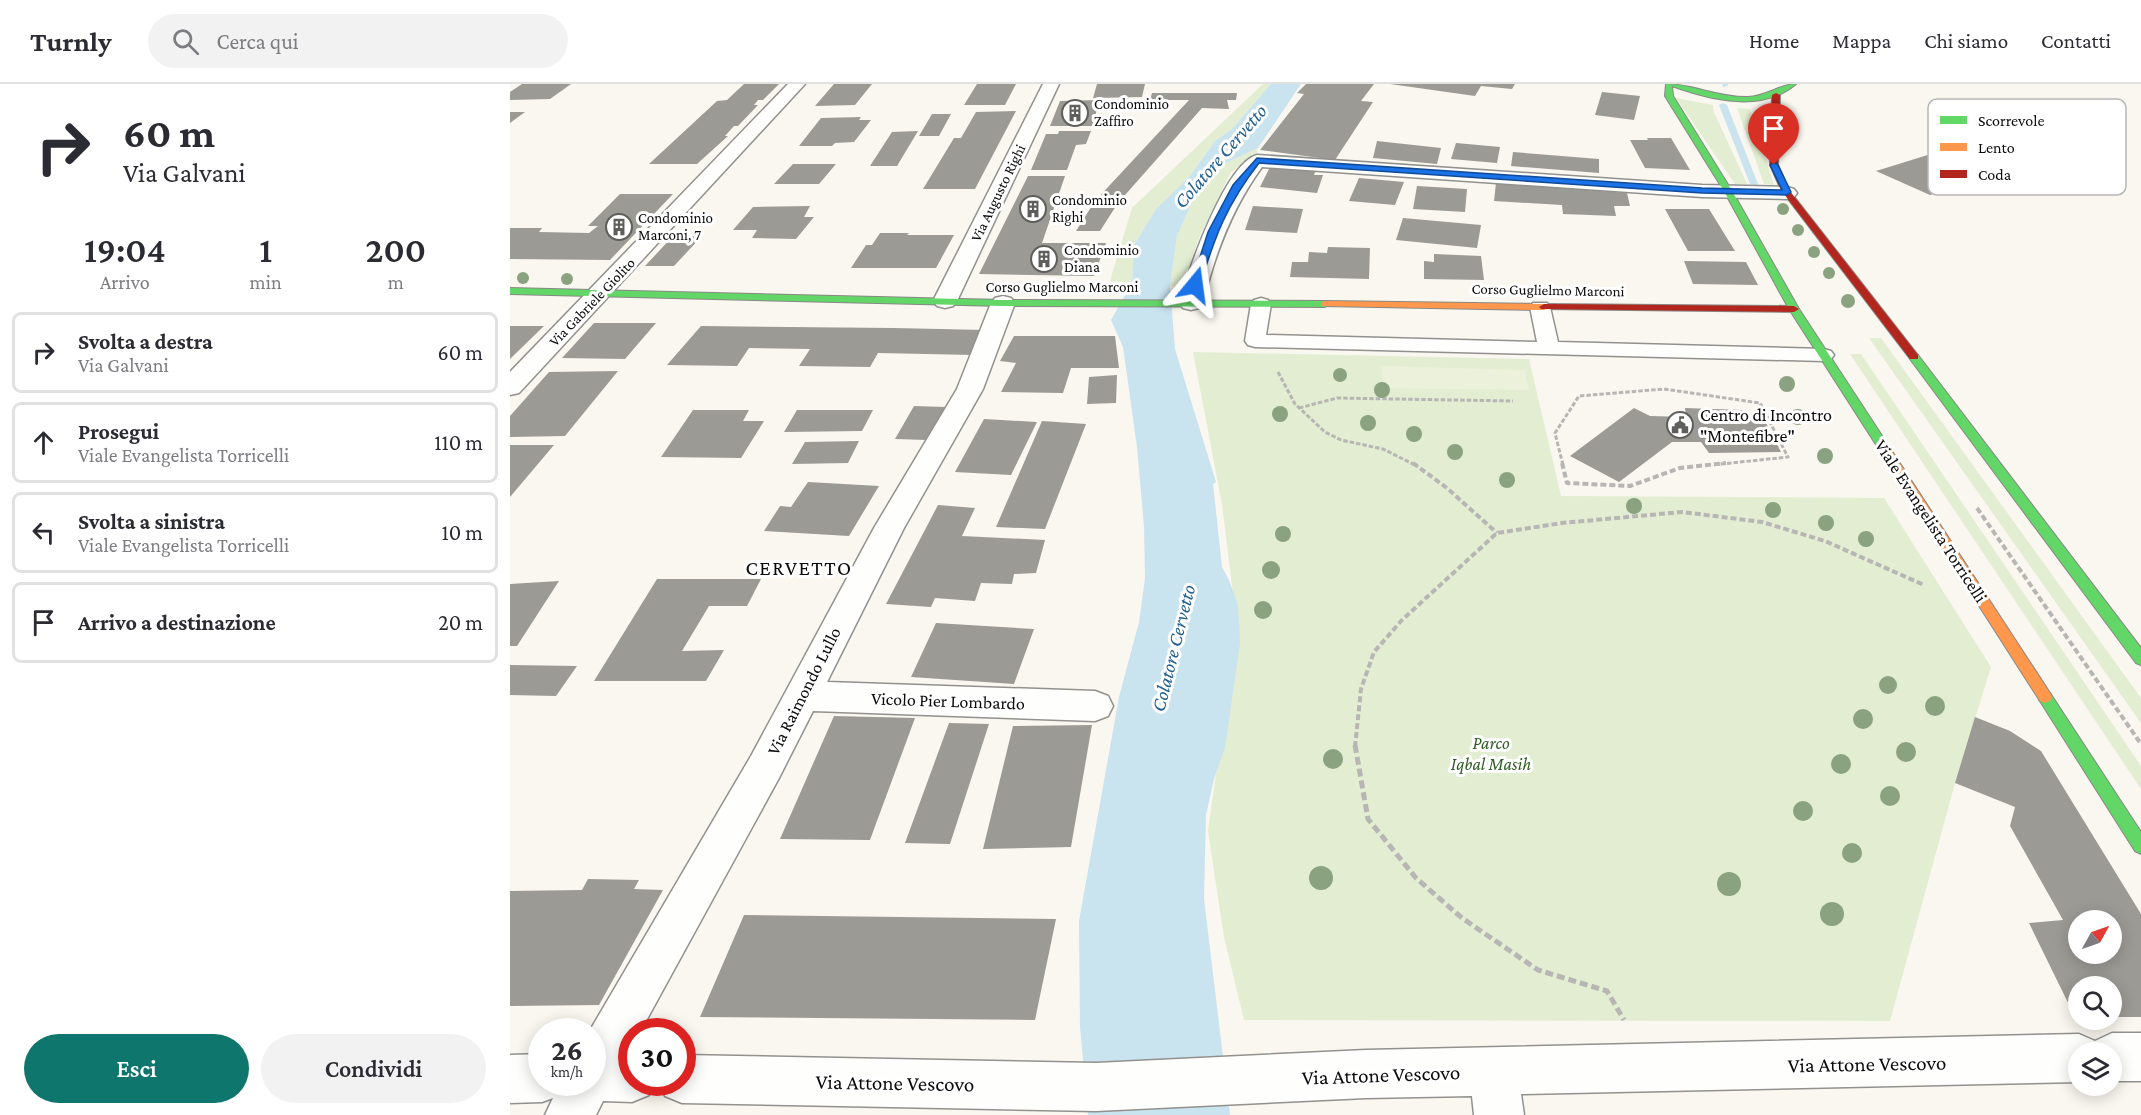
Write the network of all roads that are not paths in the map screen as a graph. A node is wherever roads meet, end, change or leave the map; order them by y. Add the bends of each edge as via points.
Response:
1 (796, 84) edge
2 (1051, 84) edge
3 (1670, 84) edge
4 (1793, 84) edge
5 (1776, 95) junction
6 (1728, 191) junction
7 (1787, 192) junction
8 (510, 291) edge
9 (601, 293) junction
10 (945, 301) junction
11 (1003, 303) junction
12 (1184, 303) junction
13 (1261, 304) junction
14 (1540, 307) junction
15 (1794, 309) junction
16 (1549, 349) junction
17 (1824, 355) junction
18 (510, 387) edge
19 (2141, 659) edge
20 (802, 696) junction
21 (1095, 706) dead end
22 (2141, 846) edge
23 (606, 1050) edge
24 (2122, 1057) edge
25 (2141, 1057) edge
26 (2068, 1058) edge
27 (528, 1078) edge
28 (510, 1079) edge
29 (696, 1079) edge
30 (1496, 1094) edge
31 (580, 1096) edge
32 (570, 1115) edge

1 - 9 street, Via Gabriele Giolito
2 - 10 street, Via Augusto Righi
3 - 5 street via 1733,98
3 - 6 street, Viale Evangelista Torricelli via 1669,96
4 - 5 street
5 - 7 street via 1774,165
6 - 7 street
6 - 12 street via 1257,160 1212,232
6 - 15 street, Viale Evangelista Torricelli
7 - 19 street
8 - 9 street, Corso Guglielmo Marconi
9 - 10 street, Corso Guglielmo Marconi
9 - 18 street, Via Gabriele Giolito
10 - 11 street, Corso Guglielmo Marconi
11 - 12 street, Corso Guglielmo Marconi
11 - 20 street, Via Raimondo Lullo via 970,389 889,528
12 - 13 street, Corso Guglielmo Marconi
13 - 14 street, Corso Guglielmo Marconi
13 - 16 lane via 1255,342
14 - 15 street, Corso Guglielmo Marconi
14 - 16 lane
15 - 17 street, Viale Evangelista Torricelli
16 - 17 lane
17 - 22 street, Viale Evangelista Torricelli
20 - 21 street, Vicolo Pier Lombardo
20 - 23 street, Via Raimondo Lullo
24 - 25 street
26 - 30 street, Via Attone Vescovo via 1636,1070
27 - 28 street
29 - 30 street, Via Attone Vescovo via 1096,1087 1366,1074
31 - 32 street

